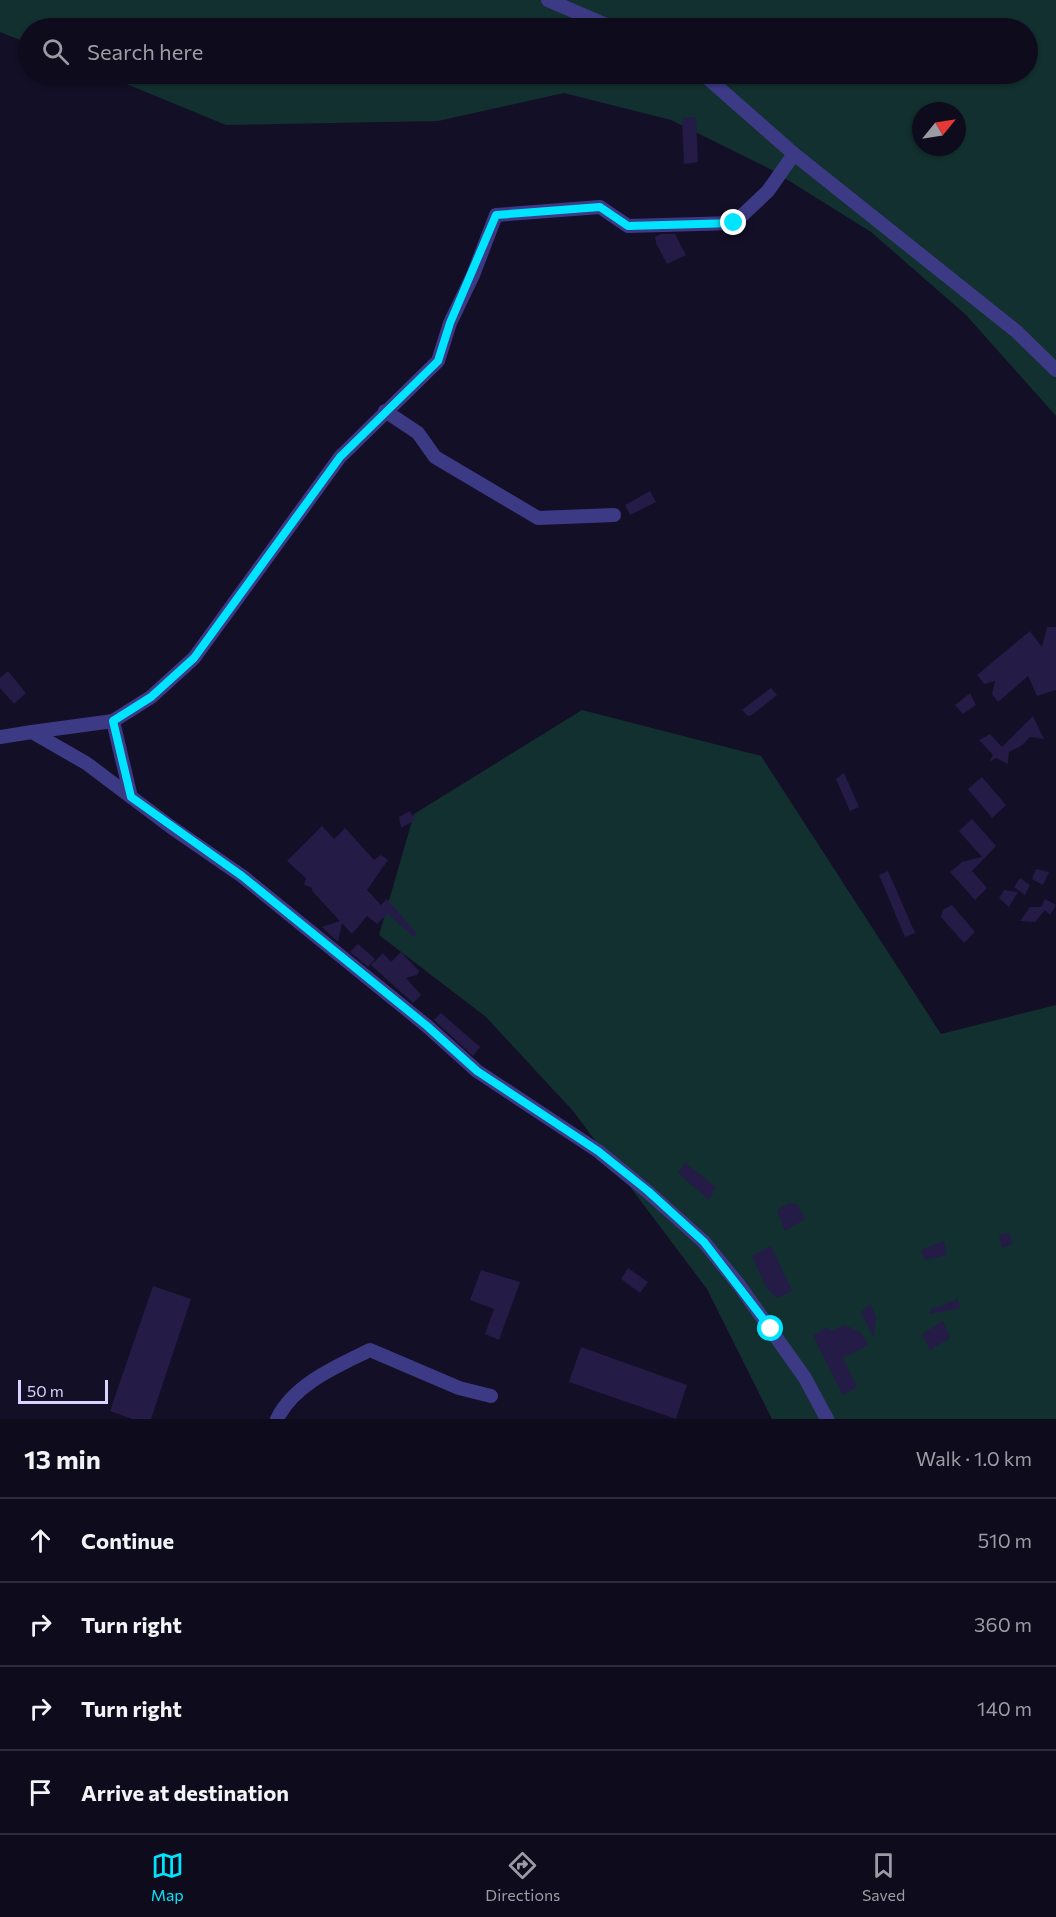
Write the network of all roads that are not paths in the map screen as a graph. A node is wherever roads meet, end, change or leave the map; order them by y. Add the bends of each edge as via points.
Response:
1 (548, 0) edge
2 (590, 18) edge
3 (714, 84) edge
4 (794, 154) junction
5 (1056, 370) edge
6 (385, 411) junction
7 (614, 515) dead end
8 (113, 721) junction
9 (32, 732) junction
10 (0, 737) edge
11 (131, 797) junction
12 (492, 1396) dead end
13 (278, 1419) edge
14 (827, 1419) edge

1 - 2 lane
3 - 4 lane
4 - 5 lane via 1016,331
4 - 6 lane via 768,192 734,223 628,226 600,207 496,215 438,361
6 - 7 lane via 418,433 435,457 538,518
6 - 8 lane via 340,457 194,658 151,697
8 - 9 lane
8 - 11 lane
9 - 10 lane
9 - 11 lane via 86,763
11 - 14 lane via 242,876 477,1071 598,1151 648,1191 704,1242 739,1285 805,1378
12 - 13 lane via 459,1388 370,1350 321,1374 282,1408

